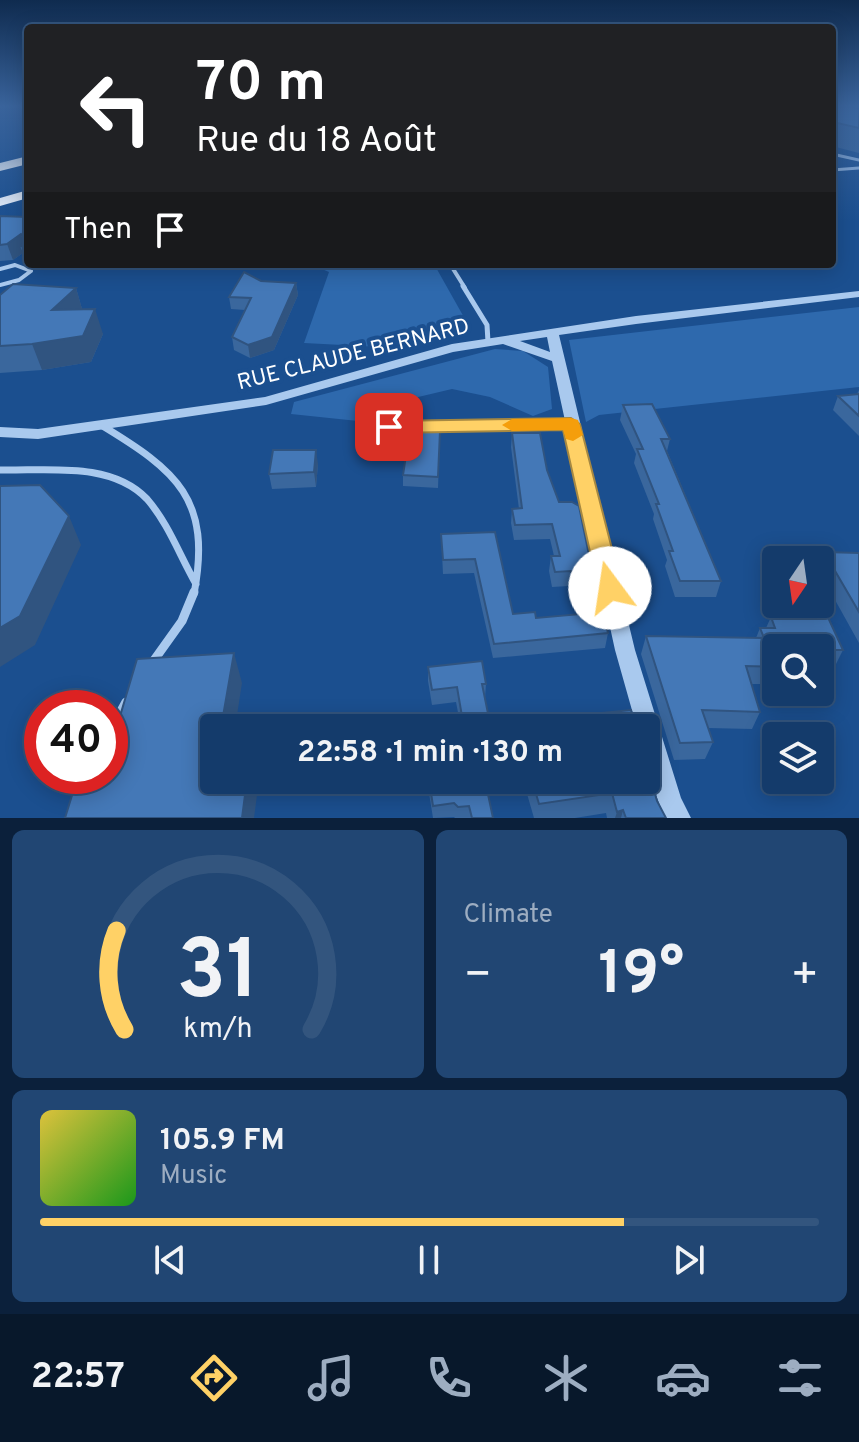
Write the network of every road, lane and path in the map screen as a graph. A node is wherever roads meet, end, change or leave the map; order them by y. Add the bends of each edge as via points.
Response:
1 (24, 153) edge
2 (836, 155) edge
3 (0, 160) edge
4 (859, 160) edge
5 (24, 161) edge
6 (0, 167) edge
7 (859, 168) edge
8 (836, 170) edge
9 (24, 188) edge
10 (0, 195) edge
11 (24, 195) edge
12 (0, 202) edge
13 (24, 258) edge
14 (15, 265) junction
15 (452, 268) edge
16 (0, 269) edge
17 (0, 285) edge
18 (859, 294) edge
19 (552, 332) junction
20 (495, 341) junction
21 (556, 358) junction
22 (571, 424) junction
23 (101, 425) junction
24 (389, 427) dead end
25 (0, 432) edge
26 (0, 470) edge
27 (196, 584) junction
28 (142, 678) edge
29 (134, 690) edge
30 (128, 700) edge
31 (679, 818) edge

1 - 3 highway
2 - 4 lane
5 - 6 highway
7 - 8 lane
9 - 10 main road
11 - 12 main road
13 - 14 lane
14 - 16 lane
14 - 17 lane via 31,271
15 - 20 lane
18 - 19 street, RUE CLAUDE BERNARD
19 - 20 street, RUE CLAUDE BERNARD
19 - 21 street
20 - 21 street
20 - 23 street, RUE CLAUDE BERNARD via 452,348 266,401
21 - 22 street
22 - 24 street
22 - 31 street via 625,650
23 - 25 street, RUE CLAUDE BERNARD via 38,434
23 - 27 lane via 146,452 187,490 202,534
26 - 27 lane via 81,471 121,481 145,496
27 - 28 lane via 189,609
29 - 30 lane

